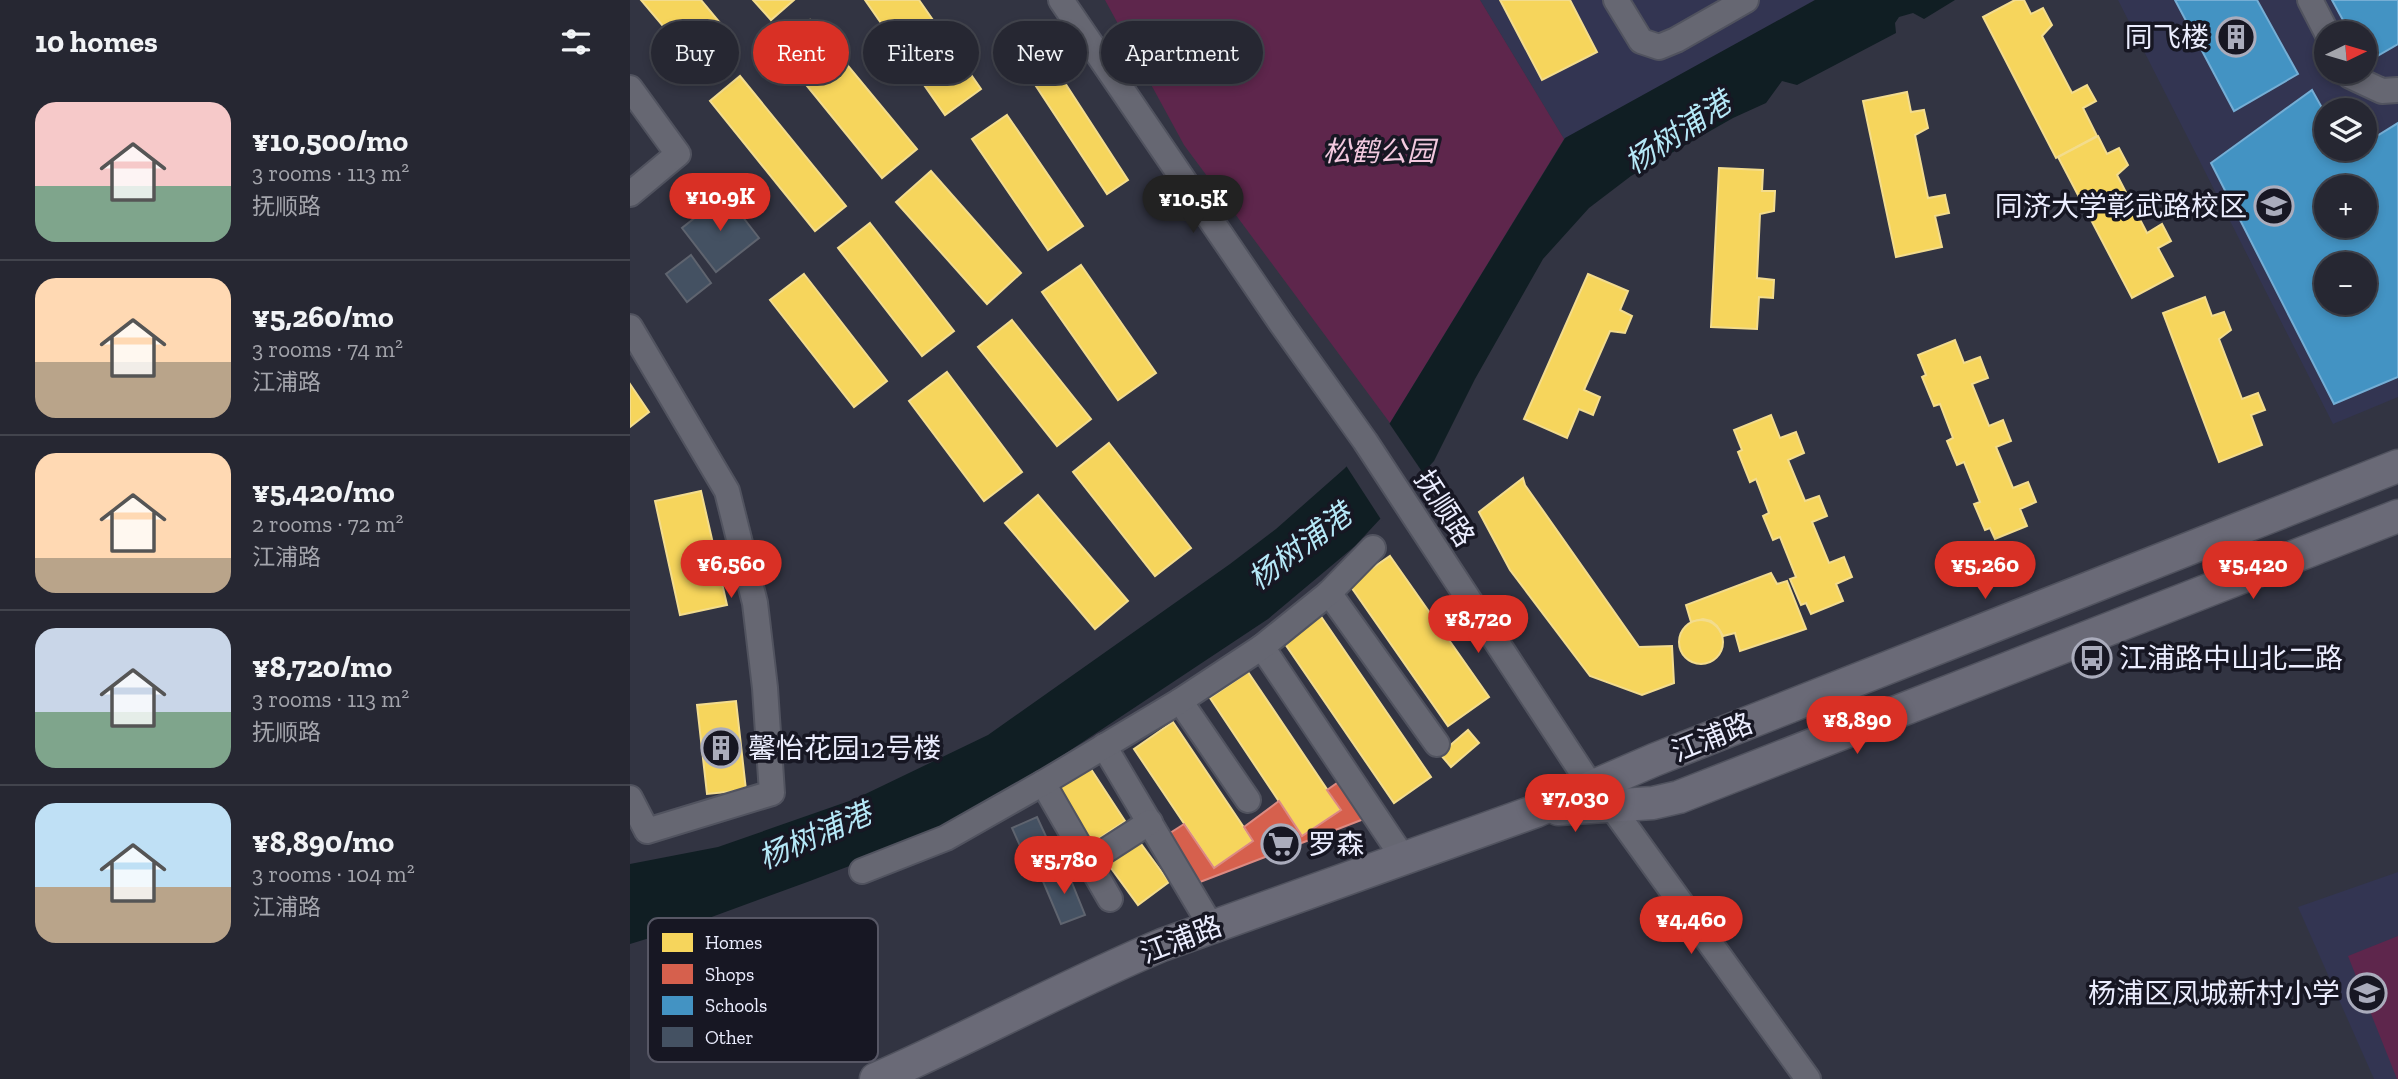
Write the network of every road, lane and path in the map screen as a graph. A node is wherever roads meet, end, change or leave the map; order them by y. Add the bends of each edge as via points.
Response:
1 (1061, 0) edge
2 (1616, 0) edge
3 (1746, 0) edge
4 (2310, 0) edge
5 (2321, 21) edge
6 (2367, 84) edge
7 (630, 88) edge
8 (2398, 90) edge
9 (630, 194) edge
10 (630, 327) edge
11 (2398, 466) edge
12 (2398, 516) edge
13 (1373, 548) dead end
14 (1329, 593) junction
15 (1262, 647) junction
16 (1180, 701) junction
17 (1437, 744) dead end
18 (1104, 746) junction
19 (1043, 783) junction
20 (1601, 796) junction
21 (630, 798) edge
22 (1248, 800) dead end
23 (1150, 822) junction
24 (1404, 859) junction
25 (1088, 862) junction
26 (862, 871) dead end
27 (1110, 899) dead end
28 (1211, 926) junction
29 (876, 1079) edge
30 (1808, 1079) edge

1 - 20 street, 抚顺路 via 1366,441
2 - 3 street via 1641,41 1659,47
4 - 5 street
6 - 8 street via 2382,91
7 - 9 street via 678,154
10 - 21 street via 727,491 755,603 772,793 647,831
11 - 20 main road, 江浦路
12 - 20 main road, 江浦路 via 1679,797 1653,803
13 - 14 street
14 - 15 street
14 - 17 street
15 - 16 street
15 - 24 street
16 - 18 street
16 - 22 street
18 - 19 street
18 - 23 street
19 - 25 street
19 - 26 street via 946,838
20 - 24 main road, 江浦路 via 1536,811
20 - 30 street, 抚顺路
23 - 25 street
23 - 28 street
24 - 28 main road, 江浦路
25 - 27 street
28 - 29 main road, 江浦路 via 1121,963

